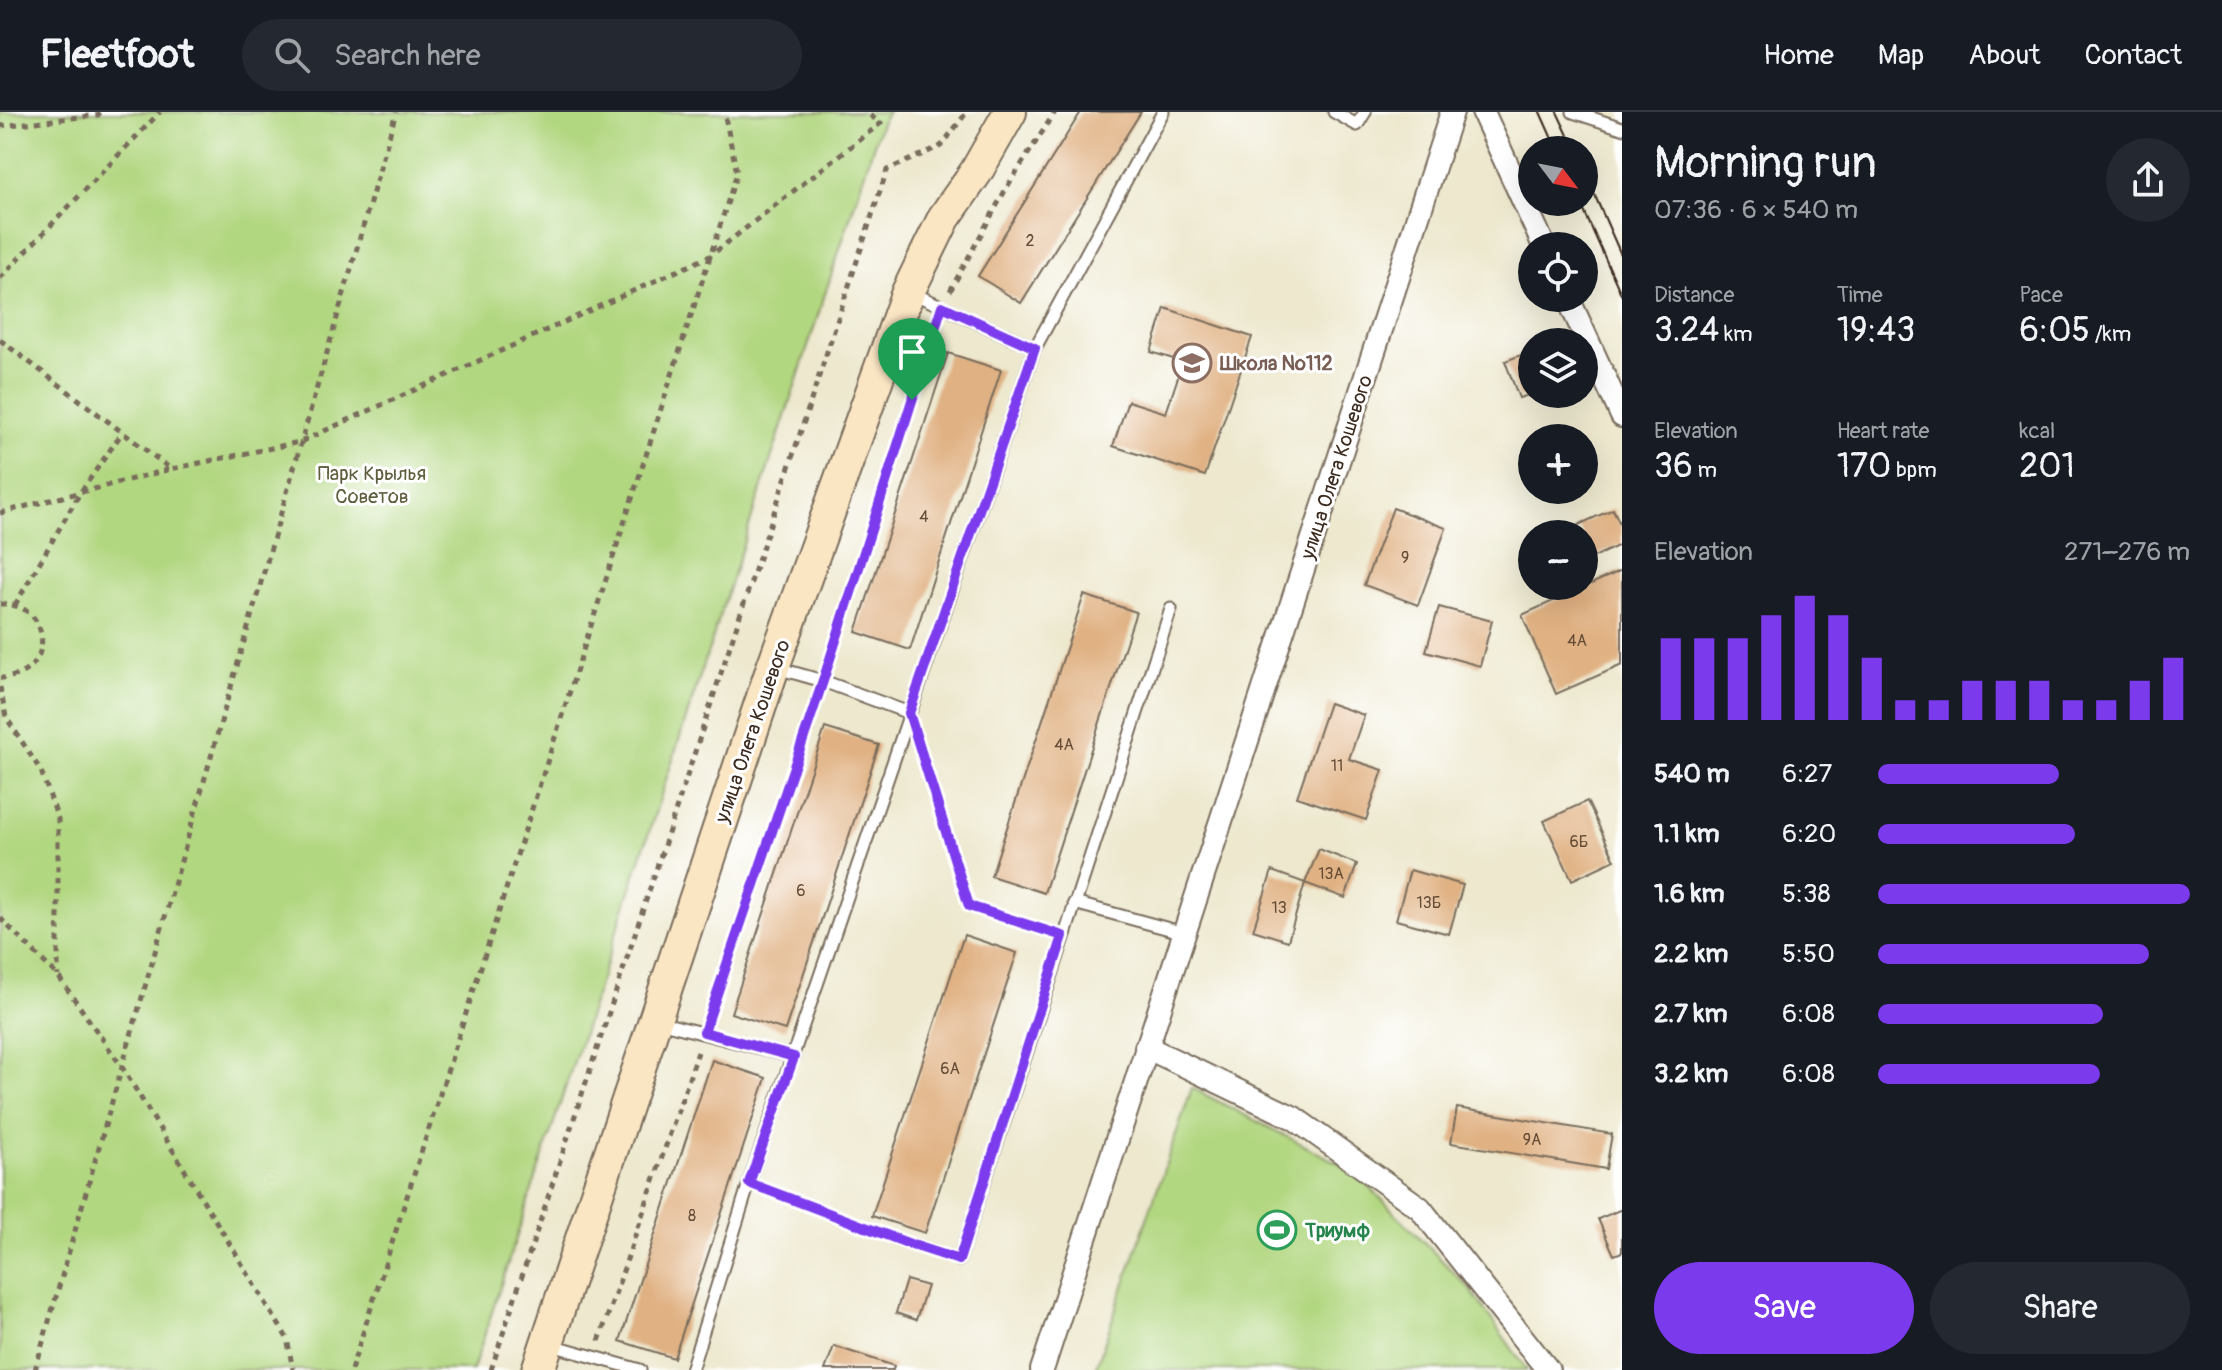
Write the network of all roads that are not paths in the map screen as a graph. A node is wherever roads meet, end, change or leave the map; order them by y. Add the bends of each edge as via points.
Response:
1 (1010, 112) edge
2 (1163, 112) edge
3 (1334, 112) edge
4 (1365, 112) edge
5 (1452, 112) edge
6 (1483, 112) edge
7 (1573, 112) edge
8 (1622, 128) edge
9 (1538, 232) edge
10 (908, 292) junction
11 (1574, 312) edge
12 (1035, 348) junction
13 (1622, 416) edge
14 (1171, 609) dead end
15 (773, 667) junction
16 (909, 713) junction
17 (1074, 903) junction
18 (1184, 933) junction
19 (655, 1021) junction
20 (1146, 1047) junction
21 (794, 1057) junction
22 (959, 1260) road end
23 (542, 1357) edge
24 (640, 1370) edge
25 (691, 1370) edge
26 (1042, 1370) edge
27 (1548, 1370) edge

1 - 10 street, улица Олега Кошевого via 944,218
2 - 12 lane
3 - 4 lane via 1357,125
5 - 18 street, улица Олега Кошевого
6 - 9 street
7 - 8 lane
10 - 12 lane
10 - 15 street, улица Олега Кошевого
11 - 13 street
12 - 16 lane
14 - 17 lane
15 - 16 lane
15 - 19 street, улица Олега Кошевого
16 - 21 lane
17 - 18 lane
17 - 22 lane
18 - 20 street, улица Олега Кошевого
19 - 21 lane
19 - 23 street, улица Олега Кошевого
20 - 26 street, улица Олега Кошевого
20 - 27 street via 1294,1118 1420,1208
21 - 25 lane
23 - 24 lane via 594,1355

